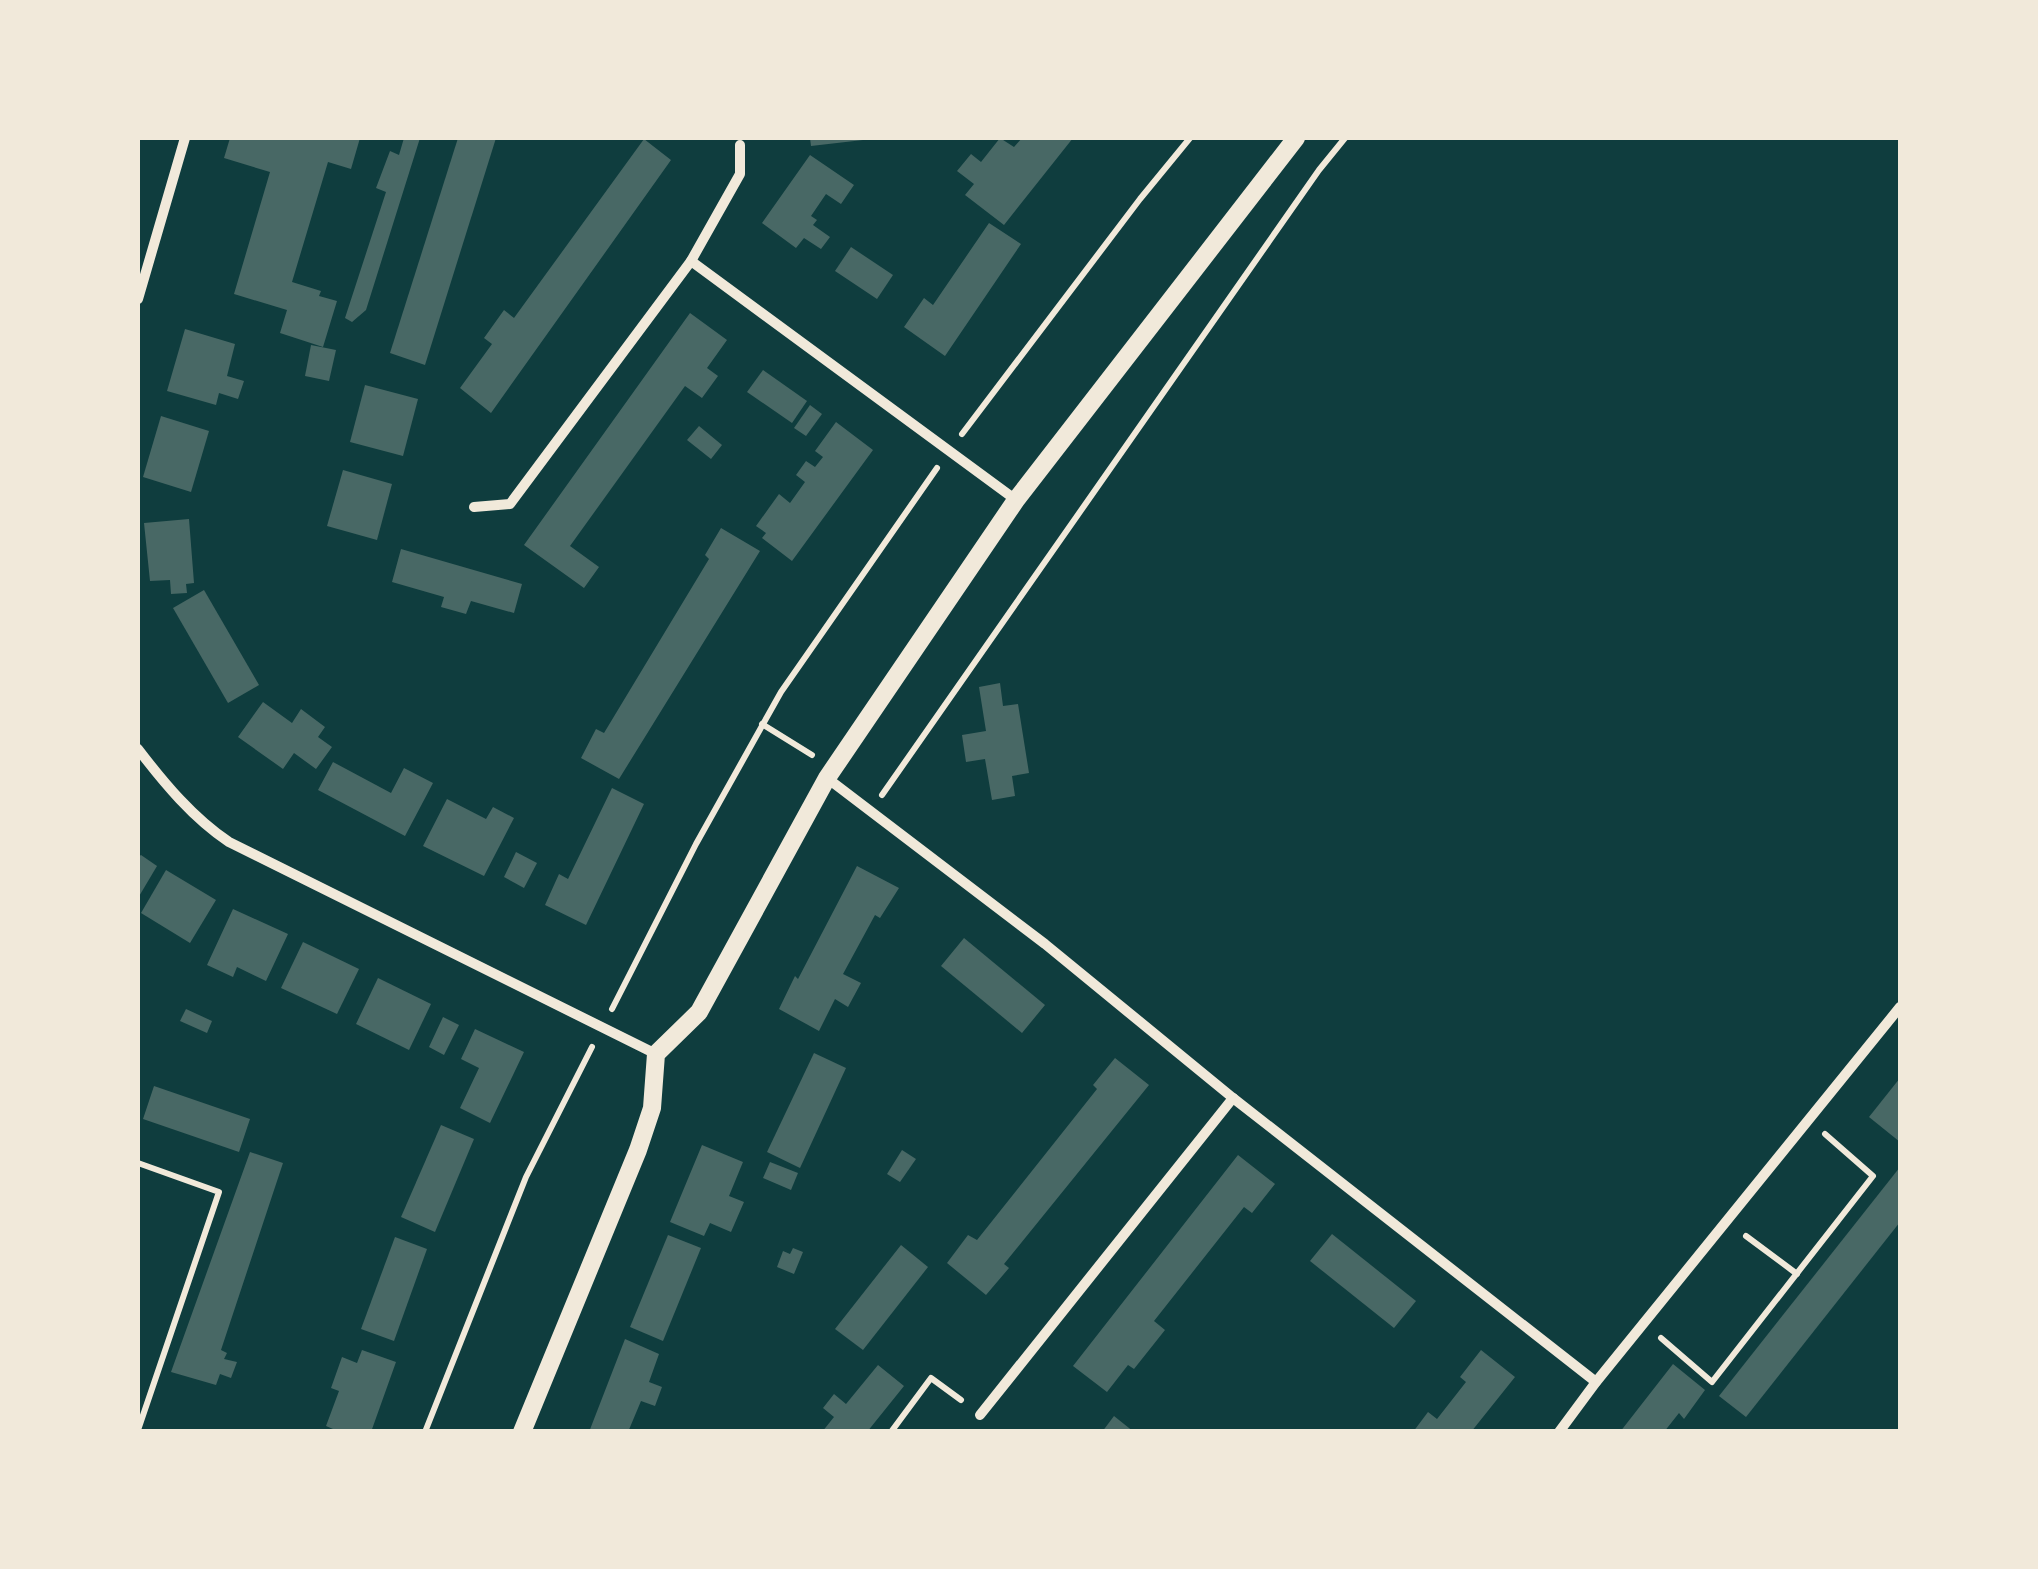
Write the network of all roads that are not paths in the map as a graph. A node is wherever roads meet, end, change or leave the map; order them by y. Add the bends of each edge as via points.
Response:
1 (185, 138) edge
2 (1296, 138) edge
3 (740, 145) dead end
4 (691, 260) junction
5 (138, 299) edge
6 (1016, 500) junction
7 (474, 507) dead end
8 (138, 748) edge
9 (831, 773) junction
10 (1900, 1007) edge
11 (656, 1054) junction
12 (1233, 1098) junction
13 (1596, 1382) junction
14 (980, 1415) road end
15 (522, 1432) edge
16 (1559, 1432) edge

1 - 5 street
2 - 6 street
3 - 4 street via 740,174
4 - 6 street
4 - 7 street via 510,504
6 - 9 street
8 - 11 street via 193,813 229,842
9 - 11 street via 699,1012
9 - 12 street via 871,812
10 - 13 street
11 - 15 street via 652,1108 638,1150
12 - 13 street
12 - 14 street
13 - 16 street

